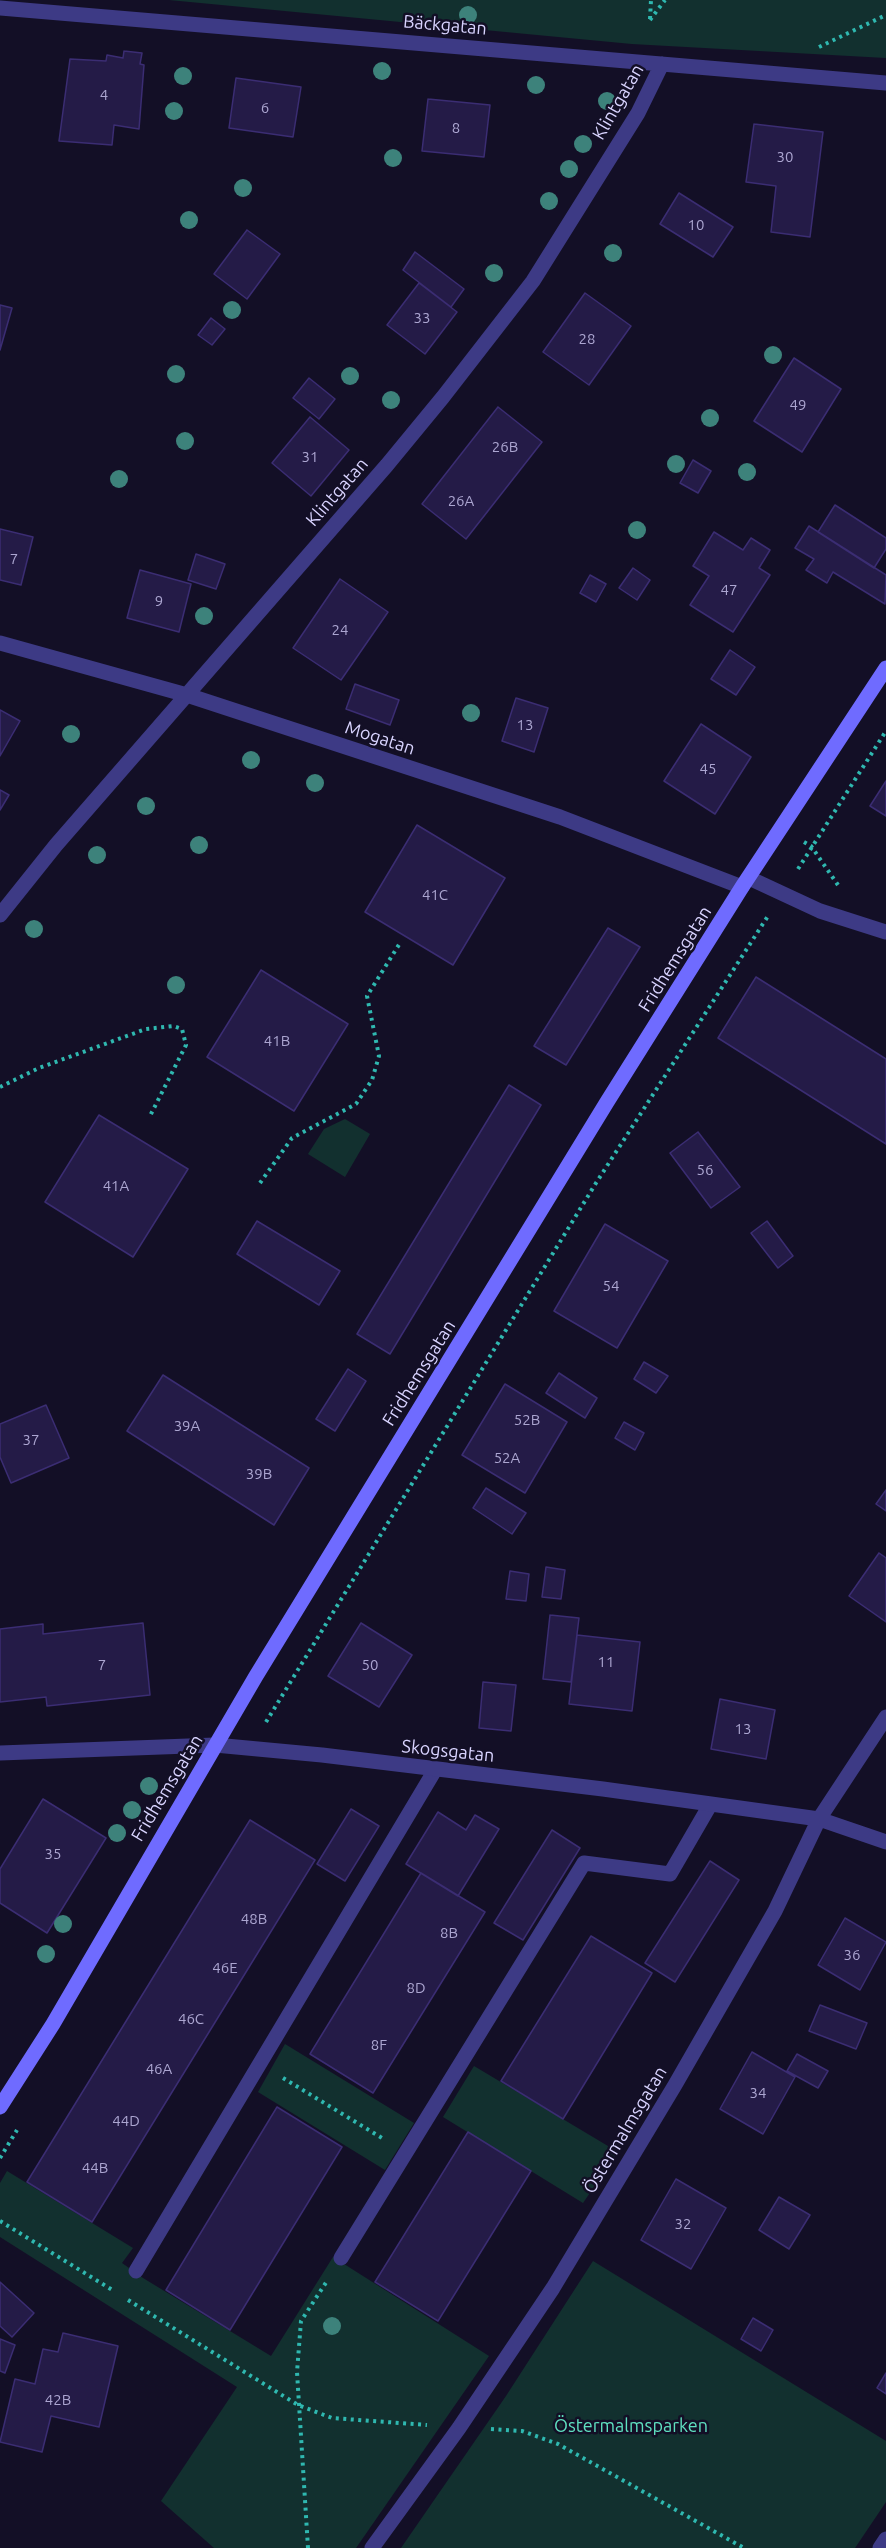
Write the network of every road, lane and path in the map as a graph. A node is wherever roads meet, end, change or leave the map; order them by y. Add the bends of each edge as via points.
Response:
1 (651, 0) edge
2 (665, 0) edge
3 (0, 8) edge
4 (886, 15) edge
5 (816, 49) dead end
6 (662, 64) junction
7 (886, 83) edge
8 (0, 643) edge
9 (886, 668) edge
10 (187, 695) junction
11 (886, 731) edge
12 (782, 830) junction
13 (812, 846) junction
14 (746, 882) junction
15 (841, 890) dead end
16 (783, 894) junction
17 (0, 915) edge
18 (886, 933) edge
19 (400, 943) dead end
20 (0, 1087) edge
21 (150, 1116) dead end
22 (260, 1183) dead end
23 (886, 1717) edge
24 (215, 1745) junction
25 (249, 1750) junction
26 (0, 1753) edge
27 (435, 1770) junction
28 (710, 1805) junction
29 (819, 1820) junction
30 (886, 1842) edge
31 (260, 2064) junction
32 (0, 2107) edge
33 (18, 2129) dead end
34 (406, 2152) junction
35 (0, 2158) edge
36 (0, 2221) edge
37 (341, 2258) joint
38 (136, 2271) dead end
39 (298, 2405) junction
40 (459, 2428) junction
41 (886, 2539) edge
42 (308, 2548) edge
43 (372, 2548) edge
44 (744, 2548) edge
45 (880, 2548) edge

1 - 2 path via 650,20
3 - 6 street, Bäckgatan
4 - 5 path
6 - 7 street, Bäckgatan
6 - 10 street, Klintgatan via 638,113 533,281 387,465
8 - 10 street, Mogatan
9 - 12 street, Fridhemsgatan
10 - 14 street, Mogatan
10 - 17 street, Klintgatan via 56,844
11 - 13 path
12 - 13 path
12 - 14 street, Fridhemsgatan
13 - 15 path
13 - 16 path
14 - 16 street, Mogatan
14 - 24 street, Fridhemsgatan via 607,1102
16 - 18 street, Mogatan
16 - 25 path via 596,1183
19 - 22 path via 367,996 379,1056 372,1080 356,1104 292,1138
20 - 21 path via 39,1068 146,1029 173,1026 182,1029 186,1045
23 - 29 street, Östermalmsgatan
24 - 25 street, Skogsgatan
24 - 26 street, Skogsgatan
24 - 32 street, Fridhemsgatan via 53,2024
25 - 27 street, Skogsgatan
27 - 28 street, Skogsgatan
27 - 31 street
28 - 29 street, Skogsgatan
28 - 34 street via 670,1874 584,1863
29 - 30 street, Skogsgatan
29 - 40 street, Östermalmsgatan via 775,1911 669,2096 553,2288
31 - 34 path
31 - 38 street
33 - 35 path
34 - 37 street
36 - 39 path
37 - 39 path via 301,2321
39 - 40 path via 332,2418
39 - 42 path
40 - 43 street, Östermalmsgatan
40 - 44 path via 522,2431 558,2444
41 - 45 street

